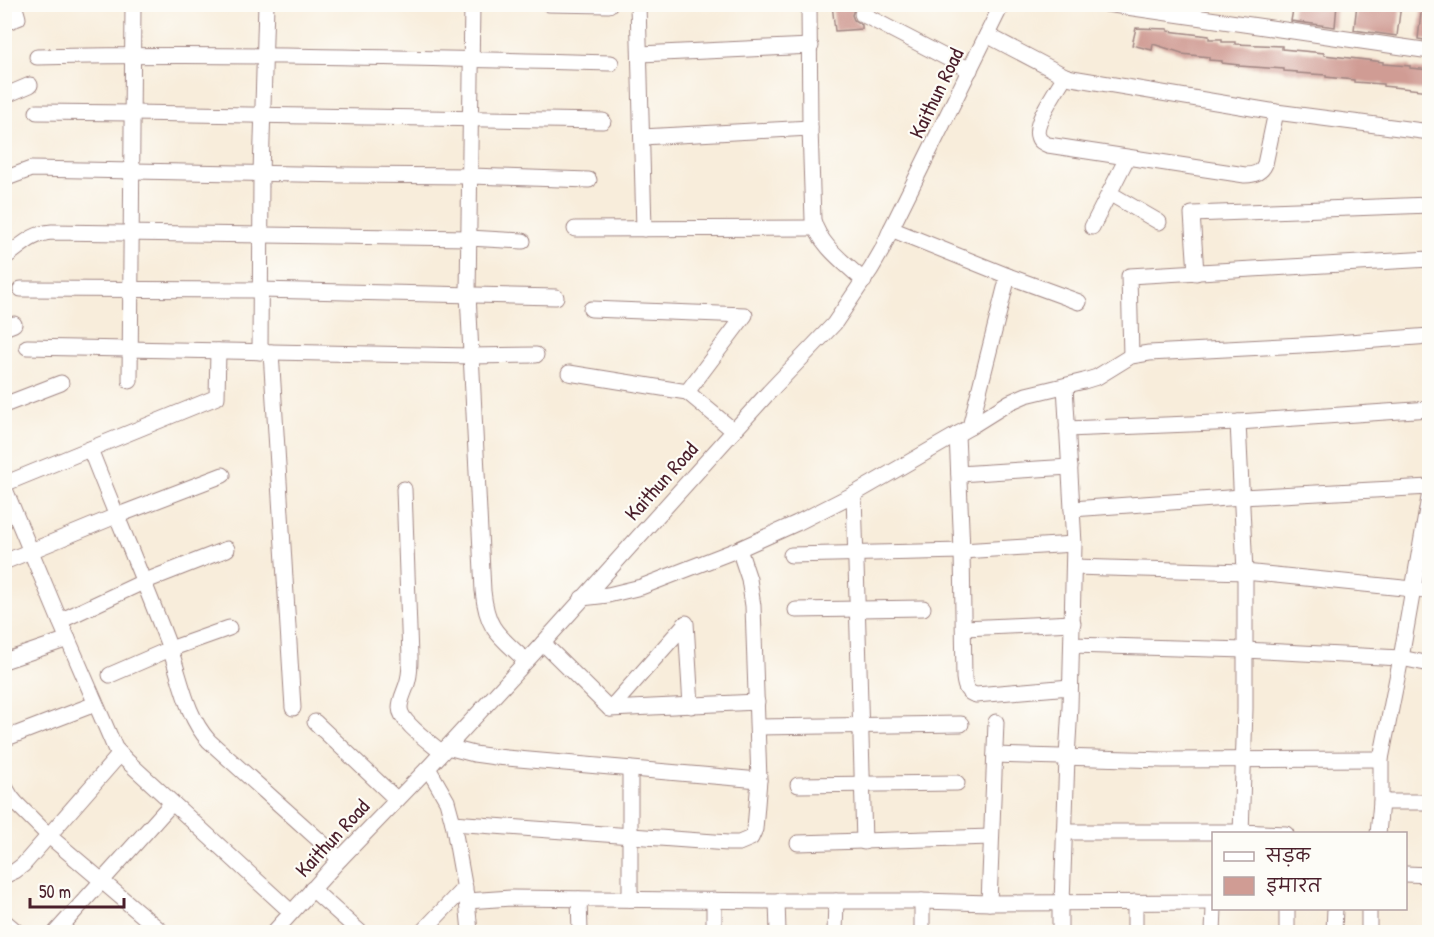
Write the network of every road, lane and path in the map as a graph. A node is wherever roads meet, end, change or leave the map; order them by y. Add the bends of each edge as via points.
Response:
1 (14, 4) edge
2 (133, 4) edge
3 (266, 4) edge
4 (472, 4) edge
5 (549, 4) edge
6 (638, 4) edge
7 (809, 4) edge
8 (1002, 4) edge
9 (1106, 4) edge
10 (609, 5) edge
11 (862, 14) dead end
12 (4, 23) edge
13 (987, 35) junction
14 (811, 46) junction
15 (1430, 51) edge
16 (640, 54) junction
17 (133, 55) junction
18 (264, 55) junction
19 (37, 57) dead end
20 (471, 59) junction
21 (611, 63) dead end
22 (970, 70) junction
23 (1065, 76) junction
24 (30, 85) dead end
25 (4, 96) edge
26 (37, 112) dead end
27 (1276, 112) junction
28 (132, 113) junction
29 (262, 116) junction
30 (470, 119) junction
31 (603, 122) dead end
32 (810, 128) junction
33 (1430, 132) edge
34 (642, 137) junction
35 (1127, 158) junction
36 (132, 171) junction
37 (261, 173) junction
38 (470, 176) junction
39 (4, 179) edge
40 (589, 180) dead end
41 (1109, 194) junction
42 (1430, 205) edge
43 (1159, 222) dead end
44 (1092, 226) dead end
45 (815, 228) junction
46 (575, 229) dead end
47 (644, 229) junction
48 (891, 229) junction
49 (132, 233) junction
50 (260, 235) junction
51 (469, 238) junction
52 (524, 241) dead end
53 (4, 258) edge
54 (1430, 259) edge
55 (1196, 273) junction
56 (1008, 276) junction
57 (864, 281) junction
58 (21, 289) dead end
59 (131, 290) junction
60 (260, 290) junction
61 (468, 294) junction
62 (556, 297) dead end
63 (1078, 302) dead end
64 (591, 309) dead end
65 (1430, 336) edge
66 (27, 347) dead end
67 (130, 349) junction
68 (218, 351) junction
69 (266, 352) junction
70 (471, 356) junction
71 (536, 356) dead end
72 (1131, 356) junction
73 (569, 374) dead end
74 (130, 381) dead end
75 (61, 383) dead end
76 (1065, 386) junction
77 (687, 392) junction
78 (4, 405) edge
79 (1430, 409) edge
80 (1238, 422) junction
81 (1067, 429) junction
82 (734, 431) junction
83 (964, 431) junction
84 (90, 449) junction
85 (1070, 467) junction
86 (959, 474) junction
87 (223, 475) dead end
88 (4, 485) edge
89 (404, 489) dead end
90 (1430, 489) edge
91 (854, 494) junction
92 (1242, 497) junction
93 (1072, 509) junction
94 (1427, 515) edge
95 (116, 516) junction
96 (1074, 544) junction
97 (227, 549) dead end
98 (739, 549) junction
99 (32, 551) junction
100 (962, 551) junction
101 (855, 554) junction
102 (791, 555) dead end
103 (4, 562) edge
104 (1074, 567) junction
105 (1245, 572) junction
106 (142, 582) junction
107 (1413, 589) junction
108 (1430, 592) edge
109 (582, 598) junction
110 (923, 608) dead end
111 (796, 609) dead end
112 (856, 609) junction
113 (60, 621) junction
114 (1073, 623) junction
115 (229, 627) dead end
116 (964, 628) junction
117 (68, 639) junction
118 (543, 643) junction
119 (1072, 645) junction
120 (170, 649) junction
121 (1245, 650) junction
122 (1401, 657) junction
123 (4, 661) edge
124 (526, 661) junction
125 (1430, 664) edge
126 (110, 675) dead end
127 (1070, 687) junction
128 (757, 702) junction
129 (95, 704) junction
130 (692, 706) junction
131 (293, 708) dead end
132 (610, 709) junction
133 (315, 722) dead end
134 (996, 722) dead end
135 (960, 724) dead end
136 (860, 725) junction
137 (758, 727) junction
138 (4, 739) edge
139 (444, 750) junction
140 (120, 754) junction
141 (995, 754) junction
142 (1067, 757) junction
143 (1244, 759) junction
144 (1381, 759) junction
145 (428, 768) junction
146 (630, 769) junction
147 (759, 780) junction
148 (957, 783) dead end
149 (862, 784) junction
150 (4, 785) edge
151 (798, 785) dead end
152 (397, 800) junction
153 (1381, 802) junction
154 (1430, 802) edge
155 (172, 803) junction
156 (453, 823) junction
157 (1064, 832) junction
158 (1241, 832) edge
159 (1378, 832) edge
160 (1212, 833) edge
161 (50, 836) junction
162 (630, 836) junction
163 (992, 837) junction
164 (864, 842) junction
165 (798, 843) dead end
166 (339, 859) junction
167 (1407, 874) edge
168 (1430, 875) edge
169 (4, 876) edge
170 (103, 880) junction
171 (312, 889) junction
172 (466, 894) junction
173 (579, 899) junction
174 (630, 899) junction
175 (714, 900) junction
176 (777, 901) junction
177 (836, 901) junction
178 (922, 901) junction
179 (1061, 902) junction
180 (1135, 902) junction
181 (1212, 902) edge
182 (989, 903) junction
183 (1214, 910) edge
184 (1287, 910) edge
185 (1335, 910) edge
186 (1369, 910) edge
187 (291, 912) junction
188 (4, 921) edge
189 (17, 933) edge
190 (56, 933) edge
191 (162, 933) edge
192 (274, 933) edge
193 (360, 933) edge
194 (422, 933) edge
195 (470, 933) edge
196 (580, 933) edge
197 (714, 933) edge
198 (778, 933) edge
199 (835, 933) edge
200 (922, 933) edge
201 (1060, 933) edge
202 (1135, 933) edge
203 (1213, 933) edge
204 (1287, 933) edge
205 (1334, 933) edge
206 (1369, 933) edge

1 - 12 street via 18,18
2 - 17 street
3 - 18 street
4 - 20 street
5 - 10 street
6 - 16 street
7 - 14 street
8 - 13 street, Kaithun Road
9 - 15 street
11 - 22 street
13 - 22 street, Kaithun Road
13 - 23 street
14 - 16 street
14 - 32 street
16 - 34 street
17 - 18 street
17 - 19 street
17 - 28 street
18 - 20 street
18 - 29 street
20 - 21 street
20 - 30 street
22 - 48 street, Kaithun Road
23 - 27 street
23 - 35 street via 1040,119 1038,138 1048,145
24 - 25 street
26 - 28 street
27 - 33 street
27 - 35 street via 1265,164 1255,174
28 - 29 street
28 - 36 street
29 - 30 street
29 - 37 street
30 - 31 street
30 - 38 street
32 - 34 street
32 - 45 street
34 - 47 street
35 - 41 street
36 - 37 street
36 - 39 street via 30,169
36 - 49 street
37 - 38 street
37 - 50 street
38 - 40 street
38 - 51 street
41 - 43 street
41 - 44 street
42 - 55 street via 1192,214
45 - 47 street
45 - 57 street
46 - 47 street
48 - 56 street
48 - 57 street, Kaithun Road
49 - 50 street
49 - 53 street via 45,233 24,242
49 - 59 street
50 - 51 street
50 - 60 street
51 - 52 street
51 - 61 street
54 - 55 street
55 - 72 street via 1129,276
56 - 63 street
56 - 83 street
57 - 82 street, Kaithun Road via 834,324
58 - 59 street
59 - 60 street
59 - 67 street
60 - 61 street
60 - 69 street
61 - 62 street
61 - 70 street
64 - 77 street via 746,315
65 - 72 street
66 - 67 street
67 - 68 street
67 - 74 street
68 - 69 street
68 - 84 street via 217,397
69 - 70 street
69 - 131 street
70 - 71 street
70 - 124 street via 485,608 495,632
72 - 76 street via 1097,377
73 - 77 street
75 - 78 street
76 - 81 street
76 - 83 street via 1010,402
77 - 82 street
79 - 80 street
80 - 81 street
80 - 92 street
81 - 85 street
82 - 109 street, Kaithun Road
83 - 86 street
83 - 91 street
84 - 88 street
84 - 95 street
85 - 86 street
85 - 93 street
86 - 100 street
87 - 95 street
88 - 99 street
89 - 139 street via 410,657 400,710 407,723
90 - 92 street
90 - 94 street
91 - 98 street
91 - 101 street
92 - 93 street
92 - 105 street
93 - 96 street
94 - 107 street
95 - 99 street
95 - 106 street
96 - 100 street
96 - 104 street
97 - 106 street
98 - 109 street via 635,589
98 - 128 street via 753,606
99 - 103 street
99 - 113 street
100 - 101 street
100 - 116 street
101 - 102 street
101 - 112 street
104 - 105 street
104 - 114 street
105 - 107 street
105 - 121 street
106 - 113 street
106 - 120 street
107 - 108 street
107 - 122 street
109 - 118 street, Kaithun Road
110 - 112 street
111 - 112 street
112 - 136 street
113 - 117 street
114 - 116 street
114 - 119 street
115 - 120 street
116 - 127 street via 964,678 971,693
117 - 123 street
117 - 129 street
118 - 124 street, Kaithun Road
118 - 132 street
119 - 121 street
119 - 127 street
120 - 126 street
120 - 166 street via 194,720 203,734
121 - 122 street
121 - 143 street
122 - 125 street
122 - 144 street
124 - 139 street, Kaithun Road
127 - 142 street
128 - 130 street
128 - 137 street
129 - 138 street
129 - 140 street
130 - 132 street
130 - 132 street via 686,623
133 - 152 street
134 - 141 street
135 - 136 street
136 - 137 street
136 - 149 street
137 - 147 street
139 - 145 street, Kaithun Road
139 - 146 street
140 - 155 street
140 - 161 street
141 - 142 street
141 - 163 street
142 - 143 street
142 - 157 street
143 - 144 street
143 - 158 street
144 - 153 street
145 - 152 street, Kaithun Road
145 - 156 street via 447,801
146 - 147 street
146 - 162 street
147 - 162 street via 755,829 747,840 728,843
148 - 149 street
149 - 151 street
149 - 164 street
150 - 161 street
152 - 166 street, Kaithun Road
153 - 154 street
153 - 159 street
155 - 170 street
155 - 187 street
156 - 162 street
156 - 172 street
157 - 160 street
157 - 179 street
161 - 169 street via 23,865
161 - 170 street
162 - 174 street
163 - 164 street
163 - 182 street
164 - 165 street
166 - 171 street, Kaithun Road
167 - 168 street
170 - 190 street
170 - 191 street
171 - 187 street, Kaithun Road
171 - 193 street
172 - 173 street
172 - 194 street
172 - 195 street
173 - 174 street
173 - 196 street
174 - 175 street
175 - 176 street
175 - 197 street
176 - 177 street
176 - 198 street
177 - 178 street
177 - 199 street
178 - 182 street
178 - 200 street
179 - 180 street
179 - 182 street
179 - 201 street
180 - 181 street
180 - 202 street
183 - 203 street
184 - 204 street
185 - 205 street
186 - 206 street
187 - 192 street, Kaithun Road
188 - 189 street

